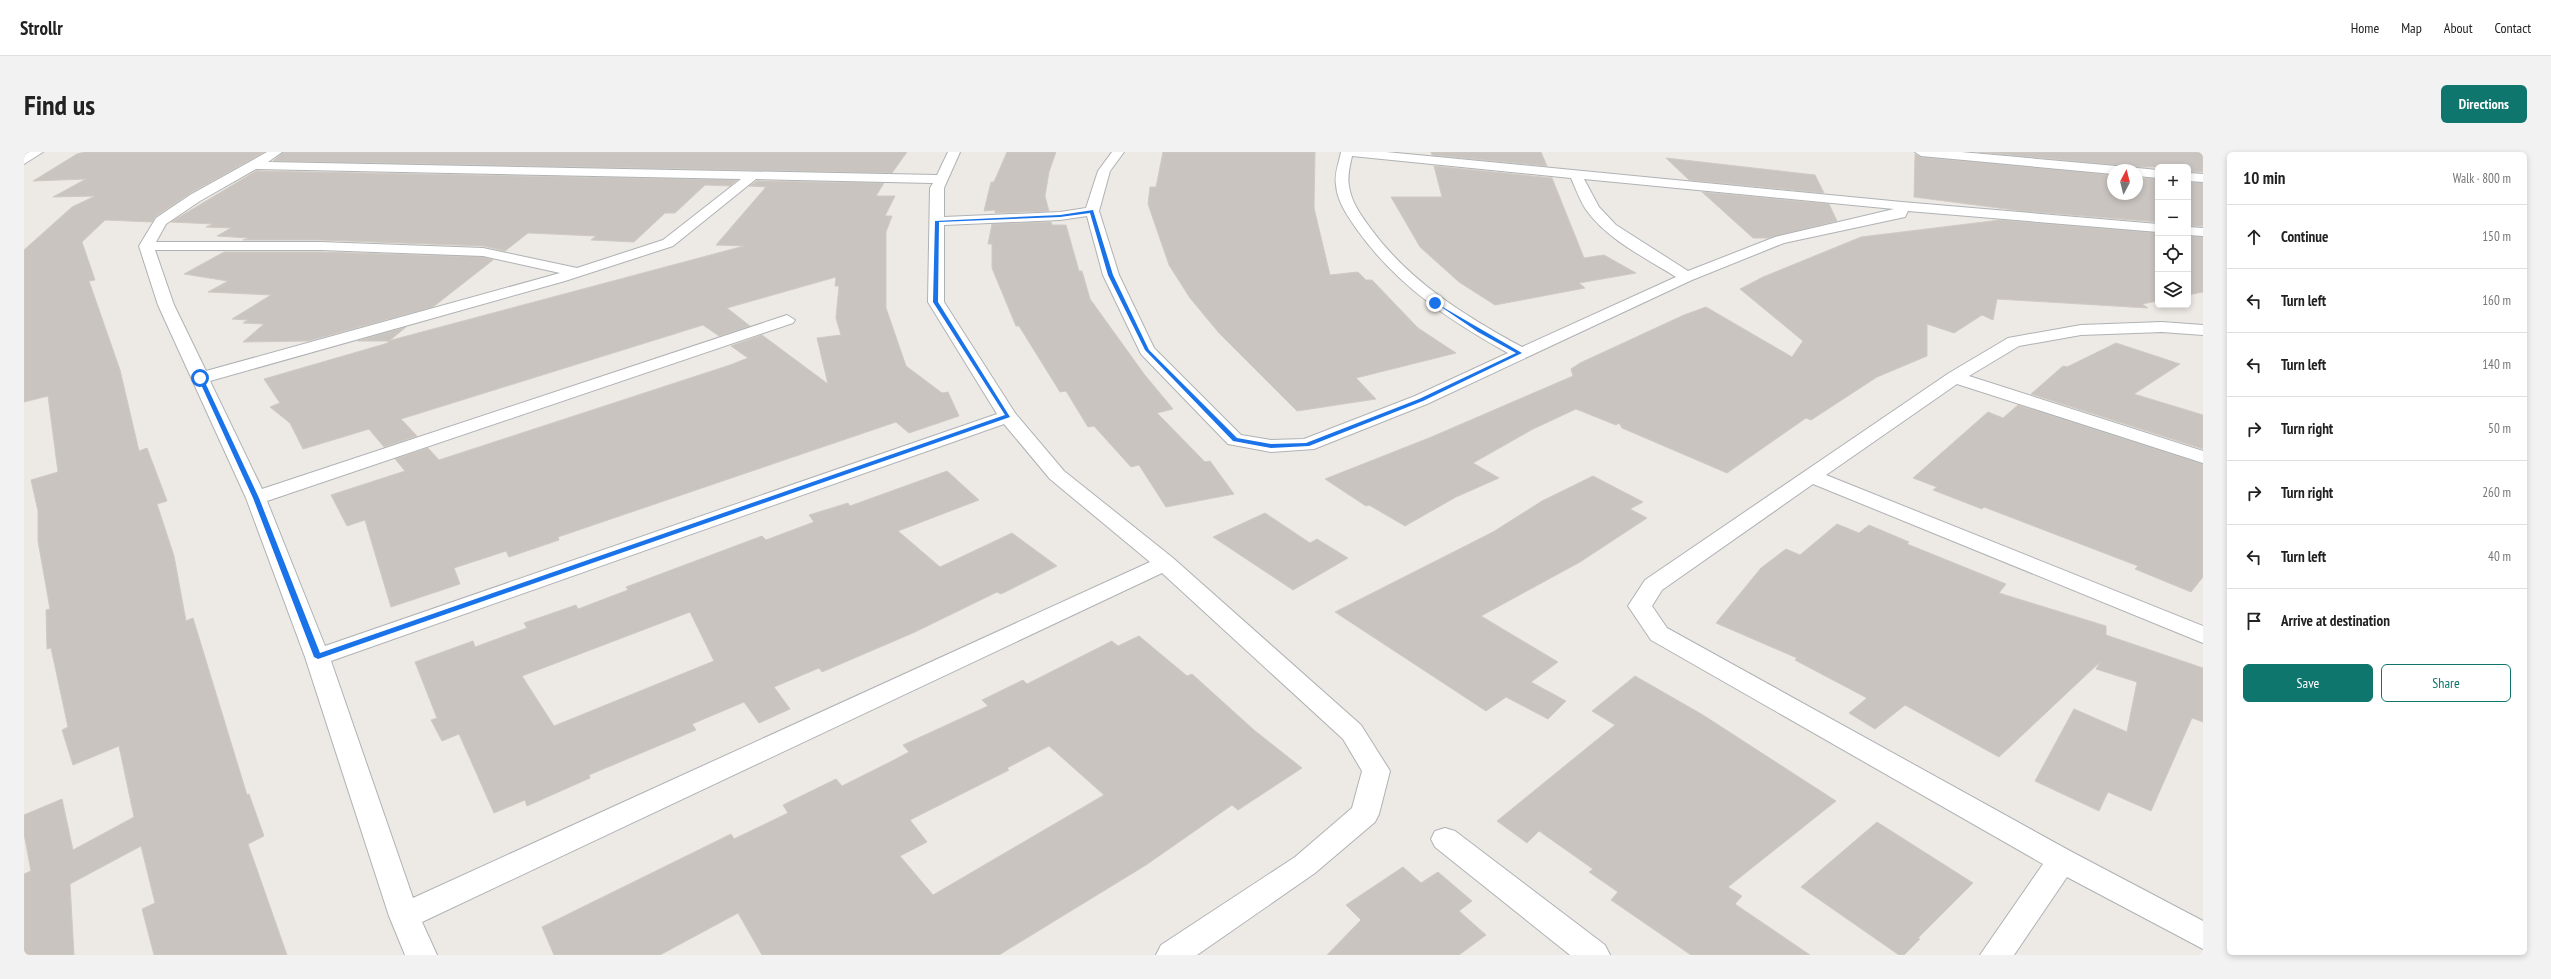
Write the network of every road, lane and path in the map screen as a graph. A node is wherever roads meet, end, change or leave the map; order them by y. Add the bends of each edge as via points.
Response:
1 (37, 152) edge
2 (276, 152) edge
3 (954, 152) edge
4 (1118, 152) edge
5 (1347, 152) edge
6 (1921, 152) edge
7 (24, 160) edge
8 (253, 165) junction
9 (2107, 169) edge
10 (2143, 173) edge
11 (1575, 174) junction
12 (2155, 174) edge
13 (752, 176) junction
14 (2191, 177) edge
15 (2203, 178) edge
16 (940, 179) junction
17 (1902, 206) junction
18 (1092, 211) junction
19 (937, 221) junction
20 (2155, 228) edge
21 (2191, 231) edge
22 (2203, 232) edge
23 (146, 246) junction
24 (577, 273) junction
25 (1687, 277) junction
26 (787, 320) dead end
27 (2203, 330) edge
28 (1520, 353) junction
29 (1955, 377) junction
30 (200, 378) junction
31 (1008, 416) junction
32 (2203, 457) edge
33 (1810, 476) junction
34 (256, 498) junction
35 (1165, 563) junction
36 (2203, 635) edge
37 (318, 657) junction
38 (1445, 840) dead end
39 (2062, 860) junction
40 (404, 916) junction
41 (2203, 936) edge
42 (421, 955) edge
43 (1172, 955) edge
44 (1594, 955) edge
45 (1996, 955) edge

1 - 7 street
2 - 8 street
3 - 16 street
4 - 18 street via 1104,171
5 - 11 street
5 - 28 street via 1342,185 1348,204 1369,237 1400,272 1435,303
6 - 9 street
8 - 13 street
8 - 23 street via 161,221
10 - 12 street
11 - 17 street
11 - 25 street via 1594,209 1608,224 1635,245
13 - 16 street
13 - 24 street via 668,242
14 - 15 street
16 - 19 street via 937,188
17 - 20 street
17 - 25 street via 1900,214 1780,240
18 - 19 street via 1060,216
18 - 28 street via 1111,275 1147,350 1235,440 1271,446 1307,445 1421,400
19 - 31 street via 936,302
21 - 22 street
23 - 24 street via 320,246 482,252
23 - 30 street via 166,305
24 - 30 street
25 - 28 street
26 - 34 street
27 - 29 street via 2081,330 2014,342
29 - 32 street
29 - 33 street
30 - 34 street
31 - 35 street via 1057,476
31 - 37 street
33 - 36 street
33 - 39 street via 1653,585 1640,606 1659,634
34 - 37 street
35 - 40 street
35 - 43 street via 1352,732 1376,771 1364,814 1305,865
37 - 40 street
38 - 44 street
39 - 41 street
39 - 45 street
40 - 42 street

